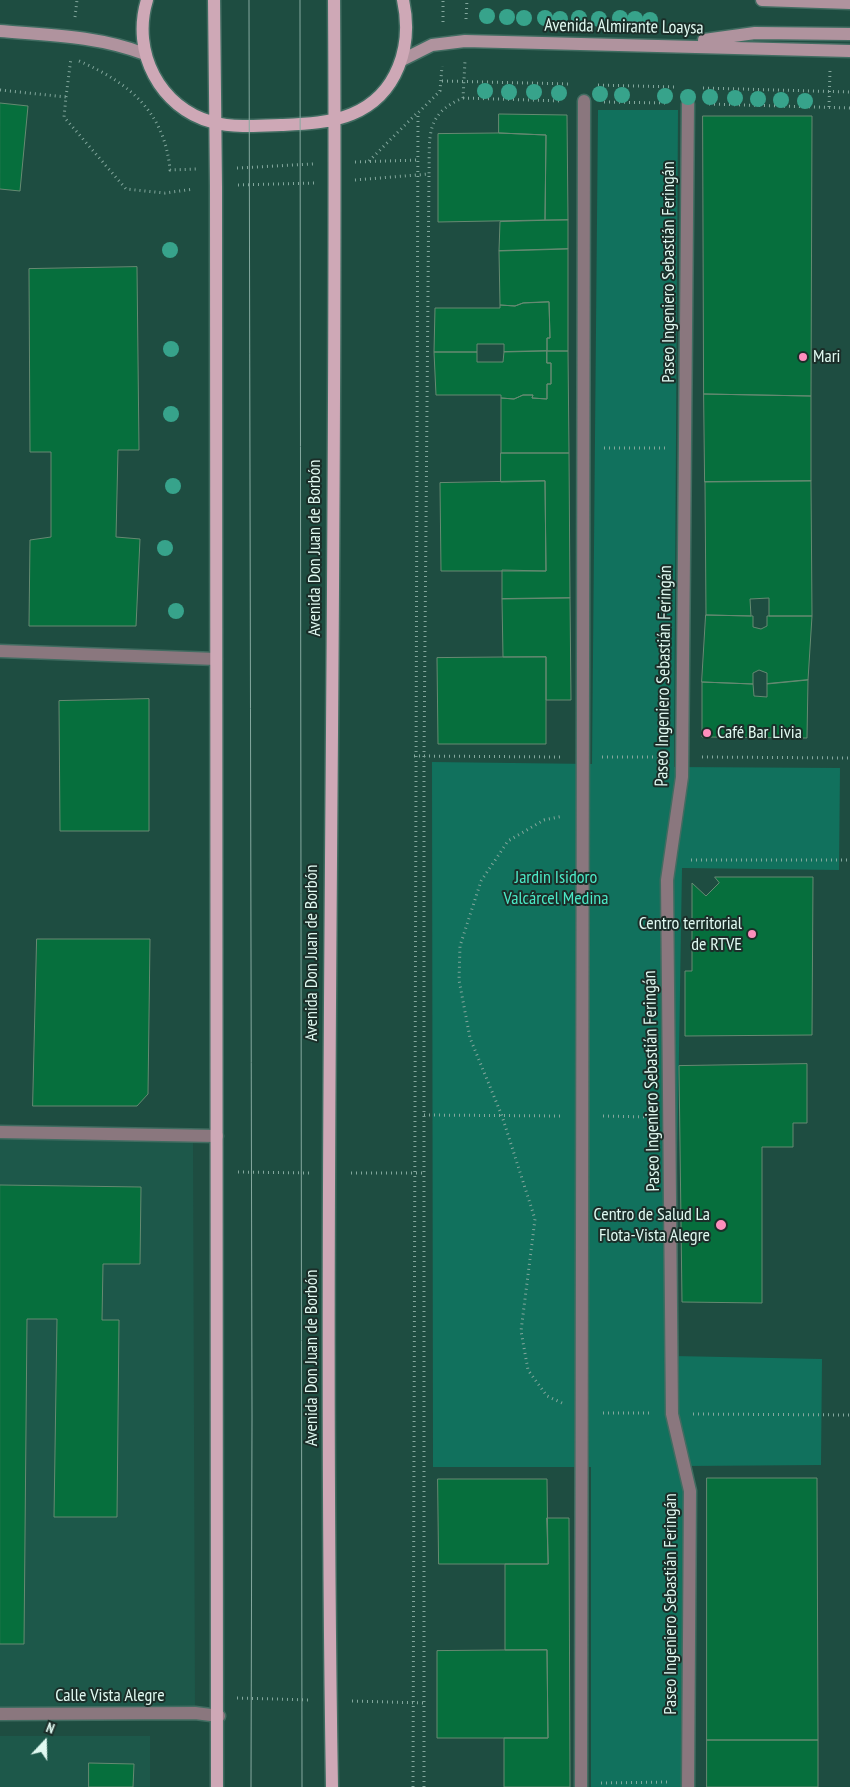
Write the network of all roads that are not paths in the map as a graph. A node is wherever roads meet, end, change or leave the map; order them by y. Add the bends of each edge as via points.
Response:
1 (147, 0) edge
2 (214, 0) edge
3 (334, 0) edge
4 (403, 0) edge
5 (762, 0) edge
6 (850, 3) edge
7 (0, 30) edge
8 (850, 34) edge
9 (667, 45) junction
10 (850, 51) edge
11 (145, 54) junction
12 (402, 60) junction
13 (584, 101) road end
14 (688, 104) road end
15 (335, 118) junction
16 (214, 123) junction
17 (0, 651) edge
18 (216, 659) junction
19 (0, 1132) edge
20 (217, 1136) junction
21 (0, 1714) edge
22 (219, 1716) junction
23 (581, 1785) edge
24 (688, 1785) edge
25 (218, 1787) edge
26 (332, 1787) edge

1 - 11 main road via 143,23
2 - 16 main road
3 - 15 main road, Avenida Don Juan de Borbón
4 - 12 main road via 406,35
5 - 6 main road
7 - 11 main road via 99,40
8 - 9 main road via 755,33
9 - 10 main road, Avenida Almirante Loaysa
9 - 12 main road, Avenida Almirante Loaysa via 443,42 415,51
11 - 16 main road via 152,74 175,104
12 - 15 main road via 389,86 351,115
13 - 23 street
14 - 24 street, Paseo Ingeniero Sebastián Feringán via 682,777 667,880 672,1414 690,1491
15 - 16 main road via 300,124
15 - 26 main road, Avenida Don Juan de Borbón via 328,1163
16 - 18 main road
17 - 18 street
18 - 20 main road
19 - 20 street
20 - 22 main road
21 - 22 street, Calle Vista Alegre via 195,1713
22 - 25 main road

